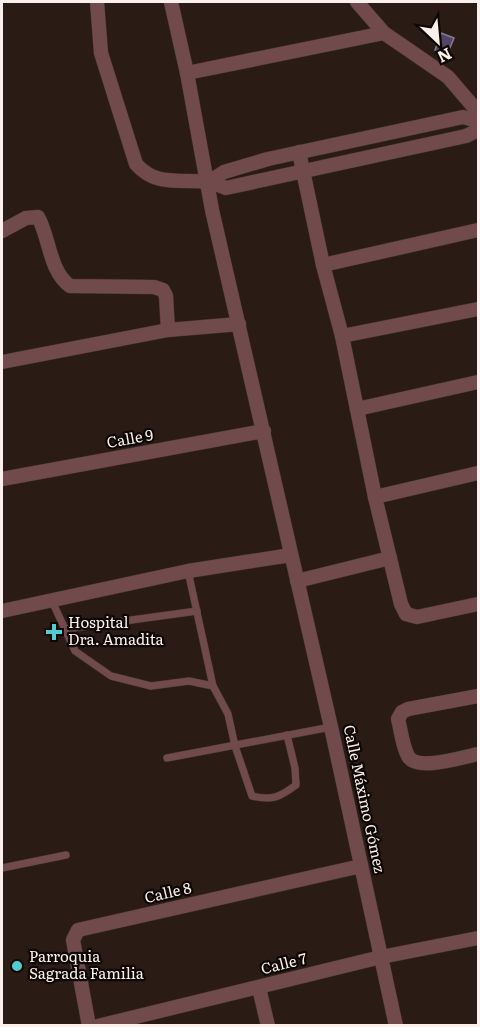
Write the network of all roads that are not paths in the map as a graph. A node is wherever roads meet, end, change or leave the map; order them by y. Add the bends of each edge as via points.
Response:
1 (97, 2) edge
2 (171, 2) edge
3 (357, 2) edge
4 (384, 33) junction
5 (187, 73) junction
6 (478, 112) edge
7 (478, 121) edge
8 (478, 130) edge
9 (299, 152) junction
10 (303, 171) junction
11 (208, 182) junction
12 (478, 230) edge
13 (2, 231) edge
14 (323, 265) junction
15 (478, 309) edge
16 (239, 324) junction
17 (168, 330) junction
18 (342, 336) junction
19 (2, 362) edge
20 (478, 382) edge
21 (357, 408) junction
22 (264, 431) junction
23 (478, 473) edge
24 (2, 479) edge
25 (375, 497) junction
26 (291, 555) junction
27 (390, 558) junction
28 (188, 571) junction
29 (297, 581) junction
30 (52, 601) junction
31 (478, 604) edge
32 (2, 611) edge
33 (197, 611) junction
34 (66, 629) junction
35 (213, 686) junction
36 (478, 696) edge
37 (331, 727) junction
38 (287, 735) junction
39 (235, 746) junction
40 (478, 754) edge
41 (167, 758) dead end
42 (66, 855) dead end
43 (361, 866) junction
44 (2, 868) edge
45 (478, 938) edge
46 (381, 957) junction
47 (259, 988) junction
48 (144, 1020) edge
49 (89, 1026) edge
50 (98, 1026) edge
51 (268, 1026) edge
52 (396, 1026) edge

1 - 11 street via 101,53 136,164 145,174 172,182
2 - 5 street, Calle Máximo Gómez
3 - 4 street
4 - 5 street
4 - 6 street via 448,77
5 - 11 street, Calle Máximo Gómez
7 - 9 street via 463,117
8 - 10 street via 466,136
9 - 10 street
9 - 11 street via 224,172
10 - 11 street via 226,188
10 - 14 street
11 - 16 street, Calle Máximo Gómez
12 - 14 street
13 - 17 street via 26,218 38,217 57,272 70,286 163,290
14 - 18 street
15 - 18 street
16 - 17 street
16 - 22 street, Calle Máximo Gómez
17 - 19 street
18 - 21 street
20 - 21 street
21 - 25 street
22 - 24 street, Calle 9
22 - 26 street, Calle Máximo Gómez
23 - 25 street
25 - 27 street
26 - 28 street
26 - 29 street, Calle Máximo Gómez
27 - 29 street
27 - 31 street via 406,614 417,617
28 - 30 street
28 - 33 lane
29 - 37 street, Calle Máximo Gómez
30 - 32 street
30 - 34 lane
33 - 34 lane
33 - 35 lane
34 - 35 lane via 75,651 111,676 151,686 189,681
35 - 39 lane via 228,714
36 - 40 street via 408,709 398,719 408,756 414,762 424,764
37 - 38 lane
37 - 43 street, Calle Máximo Gómez
38 - 39 lane
38 - 39 lane via 296,785 266,800 252,796
39 - 41 lane
42 - 44 lane
43 - 46 street, Calle Máximo Gómez
43 - 49 street, Calle 8 via 78,930 73,940
45 - 46 street, Calle 7
46 - 47 street, Calle 7
46 - 52 street, Calle Máximo Gómez
47 - 48 street, Calle 7
47 - 51 street
48 - 50 street, Calle 7

